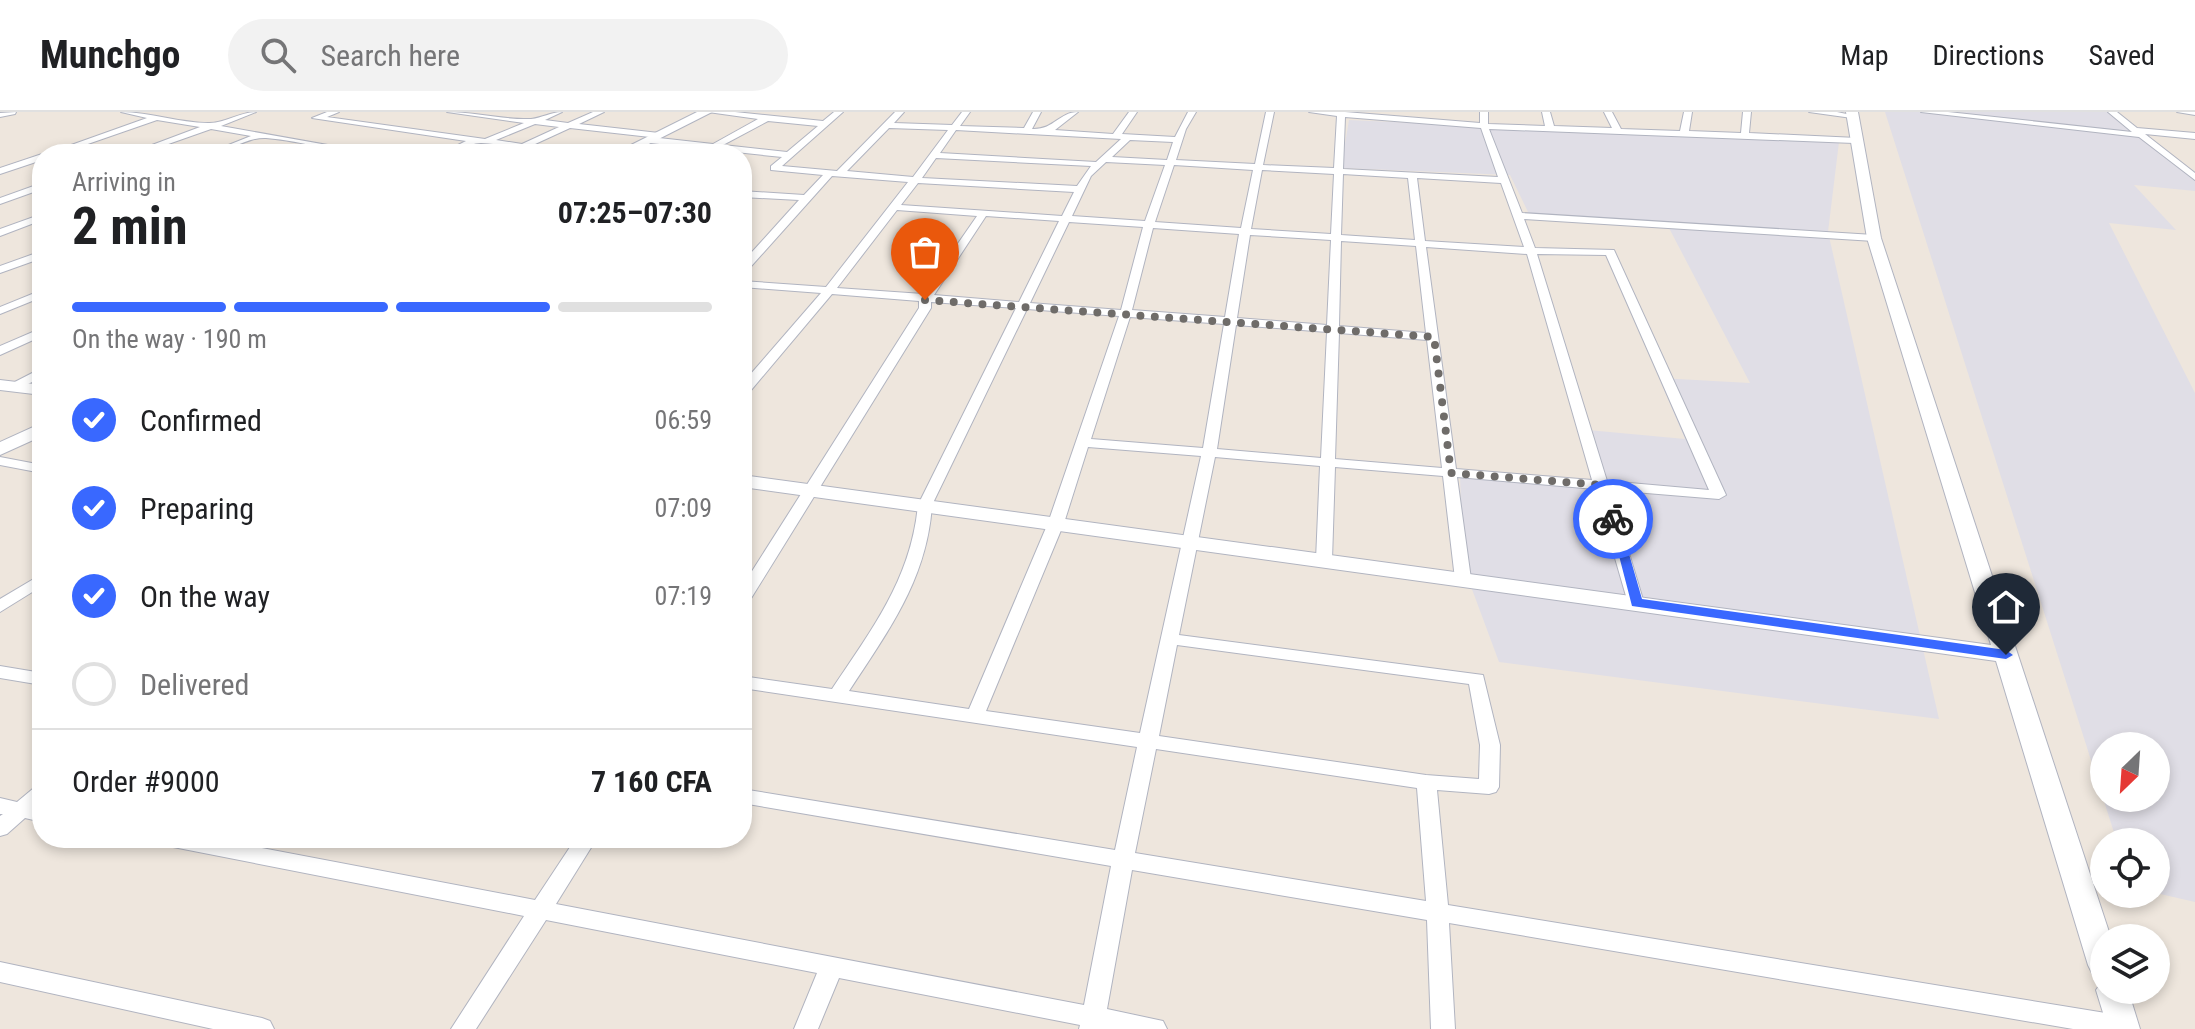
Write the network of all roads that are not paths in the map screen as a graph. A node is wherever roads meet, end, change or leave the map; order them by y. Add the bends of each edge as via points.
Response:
1 (12, 112) edge
2 (125, 112) edge
3 (174, 112) edge
4 (252, 112) edge
5 (335, 112) edge
6 (451, 112) edge
7 (558, 112) edge
8 (600, 112) edge
9 (709, 112) edge
10 (839, 112) edge
11 (900, 112) edge
12 (966, 112) edge
13 (1037, 112) edge
14 (1074, 112) edge
15 (1133, 112) edge
16 (1192, 112) edge
17 (1270, 112) edge
18 (1313, 112) edge
19 (1437, 112) edge
20 (1546, 112) edge
21 (1608, 112) edge
22 (1688, 112) edge
23 (1747, 112) edge
24 (1813, 112) edge
25 (1925, 112) edge
26 (2112, 112) edge
27 (2181, 112) edge
28 (2195, 113) edge
29 (1341, 114) edge
30 (1852, 114) edge
31 (0, 115) edge
32 (1376, 116) edge
33 (1404, 116) edge
34 (158, 117) junction
35 (765, 119) junction
36 (1484, 119) edge
37 (532, 122) junction
38 (1429, 123) junction
39 (825, 124) junction
40 (887, 125) junction
41 (210, 126) junction
42 (566, 127) junction
43 (955, 128) junction
44 (1550, 128) junction
45 (1617, 130) junction
46 (1027, 131) junction
47 (1047, 132) junction
48 (2136, 132) junction
49 (1684, 133) junction
50 (261, 135) junction
51 (1745, 135) junction
52 (1122, 136) junction
53 (2195, 136) edge
54 (654, 138) junction
55 (1179, 140) junction
56 (1854, 140) junction
57 (480, 141) junction
58 (79, 144) edge
59 (160, 144) edge
60 (237, 144) edge
61 (317, 144) edge
62 (472, 144) edge
63 (502, 144) edge
64 (529, 144) edge
65 (641, 144) edge
66 (693, 144) edge
67 (719, 144) edge
68 (752, 151) edge
69 (789, 155) junction
70 (933, 155) junction
71 (32, 160) edge
72 (1100, 161) junction
73 (1173, 163) junction
74 (1259, 167) junction
75 (0, 171) edge
76 (1338, 171) junction
77 (836, 172) junction
78 (1412, 175) junction
79 (2195, 177) edge
80 (915, 180) junction
81 (1503, 180) junction
82 (1080, 189) junction
83 (32, 190) edge
84 (752, 195) edge
85 (806, 198) junction
86 (0, 201) edge
87 (894, 207) junction
88 (983, 214) junction
89 (1517, 216) junction
90 (1066, 220) junction
91 (32, 221) edge
92 (1149, 225) junction
93 (1245, 231) junction
94 (0, 233) edge
95 (1336, 237) junction
96 (1874, 238) junction
97 (1421, 243) junction
98 (1530, 251) junction
99 (32, 258) edge
100 (752, 259) edge
101 (0, 270) edge
102 (752, 285) edge
103 (829, 291) junction
104 (32, 297) edge
105 (925, 300) junction
106 (1024, 307) junction
107 (0, 311) edge
108 (1125, 314) junction
109 (1231, 321) junction
110 (1332, 329) junction
111 (32, 337) edge
112 (1434, 337) junction
113 (0, 351) edge
114 (32, 376) edge
115 (752, 380) edge
116 (6, 386) edge
117 (32, 389) edge
118 (32, 434) edge
119 (1083, 442) junction
120 (0, 449) edge
121 (1209, 453) junction
122 (0, 461) edge
123 (1327, 464) junction
124 (32, 467) edge
125 (1451, 473) junction
126 (752, 482) edge
127 (1602, 485) junction
128 (814, 490) junction
129 (925, 505) junction
130 (1056, 523) junction
131 (1192, 541) junction
132 (1324, 560) junction
133 (752, 574) edge
134 (1463, 579) junction
135 (32, 586) edge
136 (1636, 603) junction
137 (0, 607) edge
138 (1170, 639) junction
139 (2006, 655) junction
140 (0, 672) edge
141 (32, 677) edge
142 (752, 683) edge
143 (837, 695) junction
144 (976, 714) junction
145 (1148, 741) junction
146 (1426, 782) junction
147 (32, 797) edge
148 (752, 798) edge
149 (10, 808) edge
150 (32, 812) edge
151 (0, 828) edge
152 (221, 848) edge
153 (581, 848) edge
154 (1123, 860) junction
155 (541, 909) junction
156 (1438, 913) junction
157 (2091, 924) edge
158 (832, 966) junction
159 (0, 972) edge
160 (2116, 1004) edge
161 (1092, 1023) edge
162 (2124, 1028) edge
163 (262, 1029) edge
164 (463, 1029) edge
165 (806, 1029) edge
166 (1155, 1029) edge
167 (1443, 1029) edge

1 - 31 street
2 - 34 street
3 - 34 street
4 - 41 street
5 - 57 street via 316,118
6 - 37 street
7 - 37 street
8 - 42 street
9 - 35 street
9 - 54 main road
10 - 39 street
11 - 40 street
12 - 43 street
13 - 46 street
14 - 47 street
15 - 52 street
16 - 55 street
17 - 74 street
18 - 29 street
19 - 38 street
20 - 44 street
21 - 45 street
22 - 49 street
23 - 51 street
24 - 30 street
25 - 48 street
26 - 48 street
27 - 28 street
29 - 32 street
29 - 76 street
30 - 56 main road
32 - 33 street
33 - 38 street
34 - 41 street
34 - 58 street
35 - 39 street
35 - 67 street
36 - 38 street
36 - 44 street
36 - 81 street
37 - 42 street
37 - 57 street
39 - 69 street
40 - 43 street
40 - 77 street
41 - 50 street
41 - 59 street
42 - 54 street
42 - 64 street
43 - 46 street
43 - 70 street
44 - 45 street
45 - 49 street
46 - 47 street
47 - 52 street
48 - 53 street
48 - 79 street
49 - 51 street
50 - 60 street
50 - 61 street
51 - 56 street
52 - 55 street
52 - 72 street
54 - 65 main road
54 - 66 street
55 - 73 street
56 - 96 main road
57 - 62 street
57 - 63 street
68 - 69 street
69 - 77 street via 774,168
70 - 72 street
70 - 80 street
71 - 75 street
72 - 73 street
72 - 82 street
73 - 74 street
73 - 92 street
74 - 76 street
74 - 93 street
76 - 78 street
76 - 95 street
77 - 80 street
77 - 85 street
78 - 81 street
78 - 97 street
80 - 82 street
80 - 87 street
81 - 89 street
82 - 90 street
83 - 86 street
84 - 85 street
85 - 100 street
87 - 88 street
87 - 103 street
88 - 90 street
88 - 105 street
89 - 96 street
89 - 98 street
90 - 92 street
90 - 106 street
91 - 94 street
92 - 93 street
92 - 108 street
93 - 95 street
93 - 109 street
95 - 97 street
95 - 110 street
96 - 139 main road
97 - 98 street
97 - 112 street
98 - 127 street
98 - 127 street via 1610,252 1719,495
99 - 101 street
102 - 103 street
103 - 105 street
103 - 115 street
104 - 107 street
105 - 106 street
105 - 128 street via 925,308
106 - 108 street
106 - 129 street
108 - 109 street
108 - 119 street
109 - 110 street
109 - 121 street
110 - 112 street
110 - 123 street
111 - 113 street
112 - 125 street
114 - 116 street
116 - 117 main road
118 - 120 main road
119 - 121 street
119 - 130 street
121 - 123 street
121 - 131 street
122 - 124 street
123 - 125 street
123 - 132 street
125 - 127 street
125 - 134 street
126 - 128 main road
127 - 136 street
128 - 129 main road
128 - 133 street
129 - 130 main road
129 - 143 street via 925,534 898,602
130 - 131 main road
130 - 144 street
131 - 132 main road
131 - 138 street
132 - 134 main road
134 - 136 main road
135 - 137 street
136 - 139 main road
138 - 145 street
138 - 146 street via 1477,679 1490,745 1489,787
139 - 157 main road
140 - 141 street
142 - 143 street
143 - 144 street
144 - 145 street
145 - 146 street
145 - 154 street
146 - 156 street
147 - 149 street
148 - 154 street
149 - 150 street
149 - 151 street
152 - 155 street
153 - 155 street
154 - 156 street
154 - 161 street
155 - 158 street
155 - 164 street
156 - 162 street
156 - 167 street
158 - 161 street
158 - 165 street
159 - 163 street
160 - 162 main road
161 - 166 street

